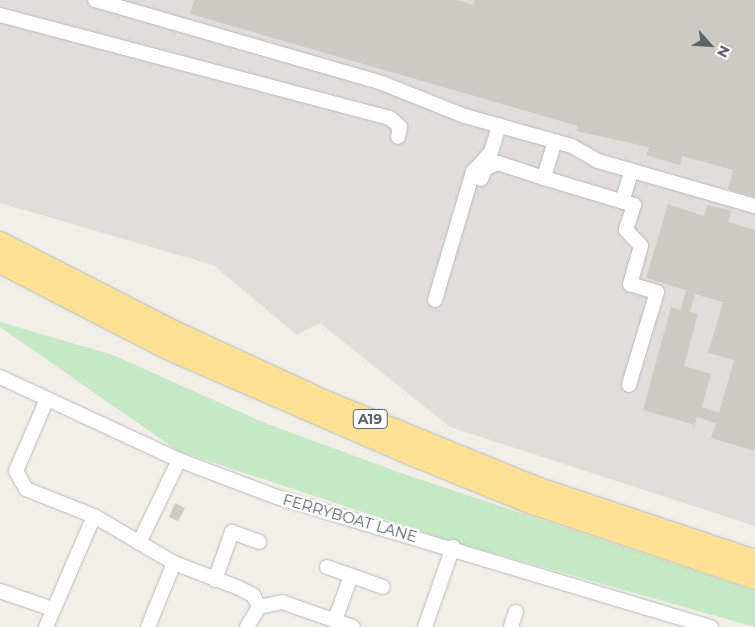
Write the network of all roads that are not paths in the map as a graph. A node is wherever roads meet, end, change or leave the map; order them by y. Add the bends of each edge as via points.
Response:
1 (95, 0) edge
2 (130, 5) edge
3 (0, 16) edge
4 (499, 125) junction
5 (398, 137) dead end
6 (555, 141) junction
7 (632, 171) junction
8 (544, 178) junction
9 (622, 201) junction
10 (755, 206) edge
11 (0, 242) edge
12 (0, 263) edge
13 (450, 280) dead end
14 (435, 300) dead end
15 (0, 377) edge
16 (629, 385) dead end
17 (48, 399) junction
18 (179, 460) junction
19 (94, 516) junction
20 (259, 542) dead end
21 (139, 543) junction
22 (453, 547) junction
23 (755, 560) edge
24 (174, 563) junction
25 (328, 567) dead end
26 (351, 576) junction
27 (755, 579) edge
28 (215, 580) junction
29 (383, 587) dead end
30 (0, 591) edge
31 (259, 607) junction
32 (53, 609) junction
33 (516, 612) dead end
34 (335, 620) junction
35 (46, 627) edge
36 (148, 627) edge
37 (247, 627) edge
38 (353, 627) edge
39 (425, 627) edge
40 (511, 627) edge
41 (711, 627) edge

1 - 2 street
2 - 4 street via 382,83 443,109
3 - 5 street via 390,118 400,127
4 - 6 street
4 - 14 street via 491,152 473,172
6 - 7 street
6 - 8 street
7 - 9 street
7 - 10 street
8 - 9 street
8 - 13 street via 498,163 486,168
9 - 16 street via 634,205 626,230 641,246 630,284 658,292
11 - 23 highway, A19 via 170,329 335,404 539,488
12 - 27 highway, A19 via 167,349 411,455 529,503
15 - 17 street, FERRYBOAT LANE
17 - 18 street, FERRYBOAT LANE
17 - 19 street via 16,471 18,481 26,489
18 - 21 street
18 - 22 street, FERRYBOAT LANE via 277,497
19 - 21 street
19 - 32 street
20 - 28 street via 232,532
21 - 24 street
22 - 39 street
22 - 41 street, FERRYBOAT LANE
24 - 28 street
24 - 36 street
25 - 26 street
26 - 29 street
26 - 34 street
28 - 31 street via 253,596
30 - 32 street
31 - 34 street via 282,602
31 - 37 street
32 - 35 street
33 - 40 street
34 - 38 street

